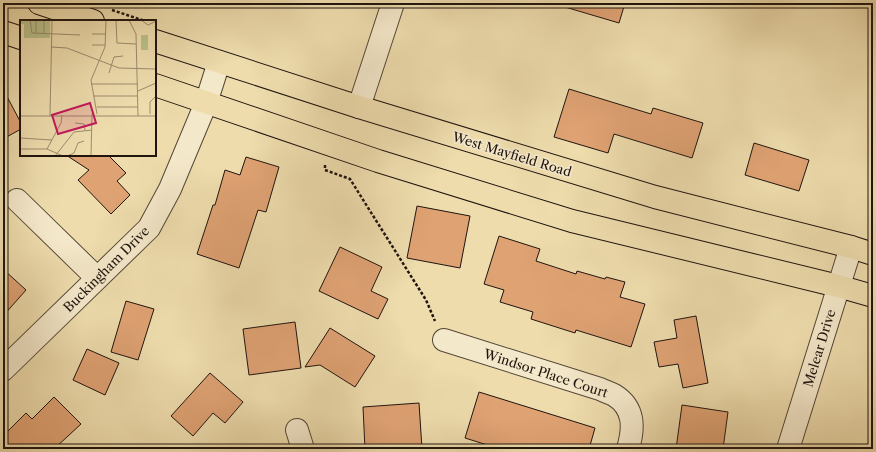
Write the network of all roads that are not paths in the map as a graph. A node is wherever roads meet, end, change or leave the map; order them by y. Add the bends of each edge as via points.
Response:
1 (39, 3) edge
2 (393, 3) edge
3 (101, 15) edge
4 (3, 32) edge
5 (20, 38) edge
6 (156, 41) edge
7 (219, 62) junction
8 (156, 85) edge
9 (206, 103) junction
10 (359, 107) junction
11 (17, 200) dead end
12 (851, 247) junction
13 (873, 254) edge
14 (98, 278) junction
15 (838, 286) junction
16 (873, 296) edge
17 (444, 340) road end
18 (3, 370) edge
19 (628, 449) edge
20 (788, 449) edge

1 - 3 main road
2 - 10 street
4 - 5 main road
6 - 7 main road, West Mayfield Road
7 - 9 street, Buckingham Drive
7 - 10 main road, West Mayfield Road
8 - 9 main road
9 - 14 street, Buckingham Drive via 170,189 149,228
9 - 15 main road via 378,161 572,221
10 - 12 main road, West Mayfield Road via 655,197
11 - 14 street
12 - 13 main road, West Mayfield Road
12 - 15 street, Melear Drive
14 - 18 street, Buckingham Drive
15 - 16 main road
15 - 20 street, Melear Drive
17 - 19 street, Windsor Place Court via 615,396 626,406 631,416 632,435

